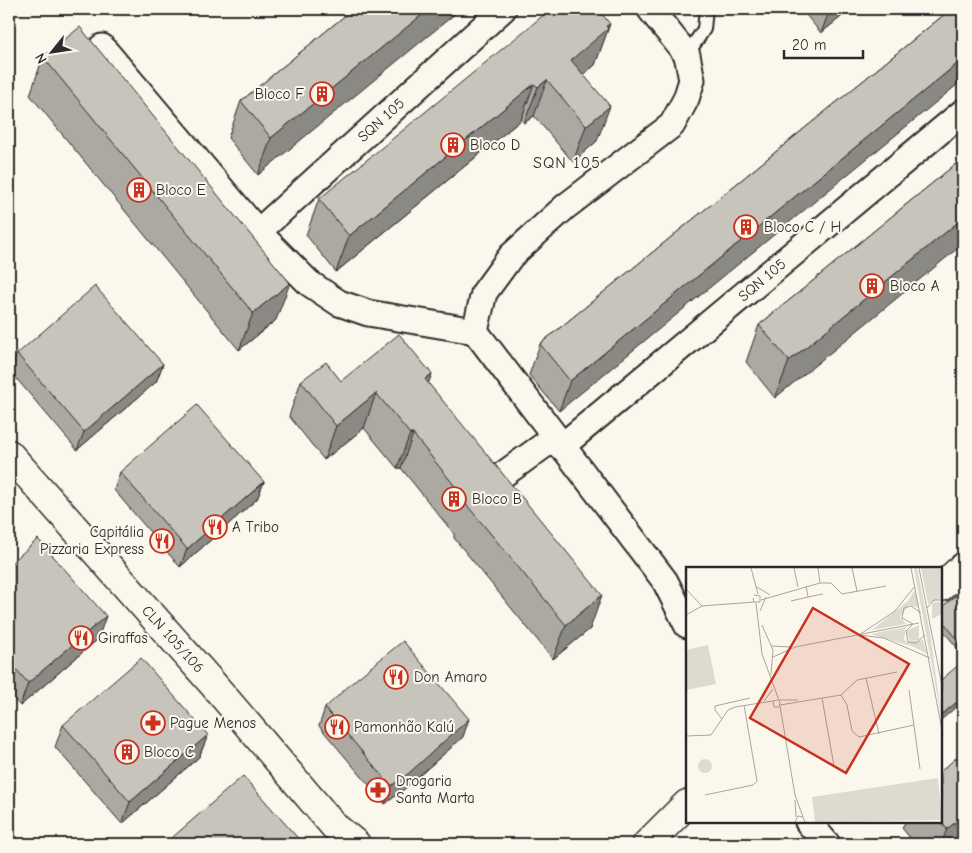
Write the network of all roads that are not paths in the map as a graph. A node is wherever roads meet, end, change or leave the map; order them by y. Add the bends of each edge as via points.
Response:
1 (503, 9) edge
2 (650, 9) edge
3 (706, 9) edge
4 (102, 47) dead end
5 (687, 55) junction
6 (963, 112) edge
7 (258, 232) junction
8 (475, 331) junction
9 (557, 443) junction
10 (9, 454) edge
11 (490, 484) edge
12 (963, 567) edge
13 (665, 581) junction
14 (942, 586) edge
15 (686, 593) edge
16 (686, 623) edge
17 (684, 810) edge
18 (809, 823) edge
19 (339, 835) edge
20 (356, 844) edge
21 (647, 844) edge
22 (827, 844) edge

1 - 7 street, SQN 105
2 - 5 street
3 - 5 lane via 704,29
4 - 7 street
5 - 8 street via 692,80 686,100 672,125 565,207 511,256 484,293
6 - 9 street, SQN 105
7 - 8 street via 309,283 339,303 368,313
8 - 9 street
9 - 11 street, SQN 105
9 - 13 street
10 - 19 street, CLN 105/106 via 212,683
12 - 14 street
13 - 15 street
13 - 16 street
17 - 21 street
18 - 22 street
19 - 20 street, CLN 105/106

